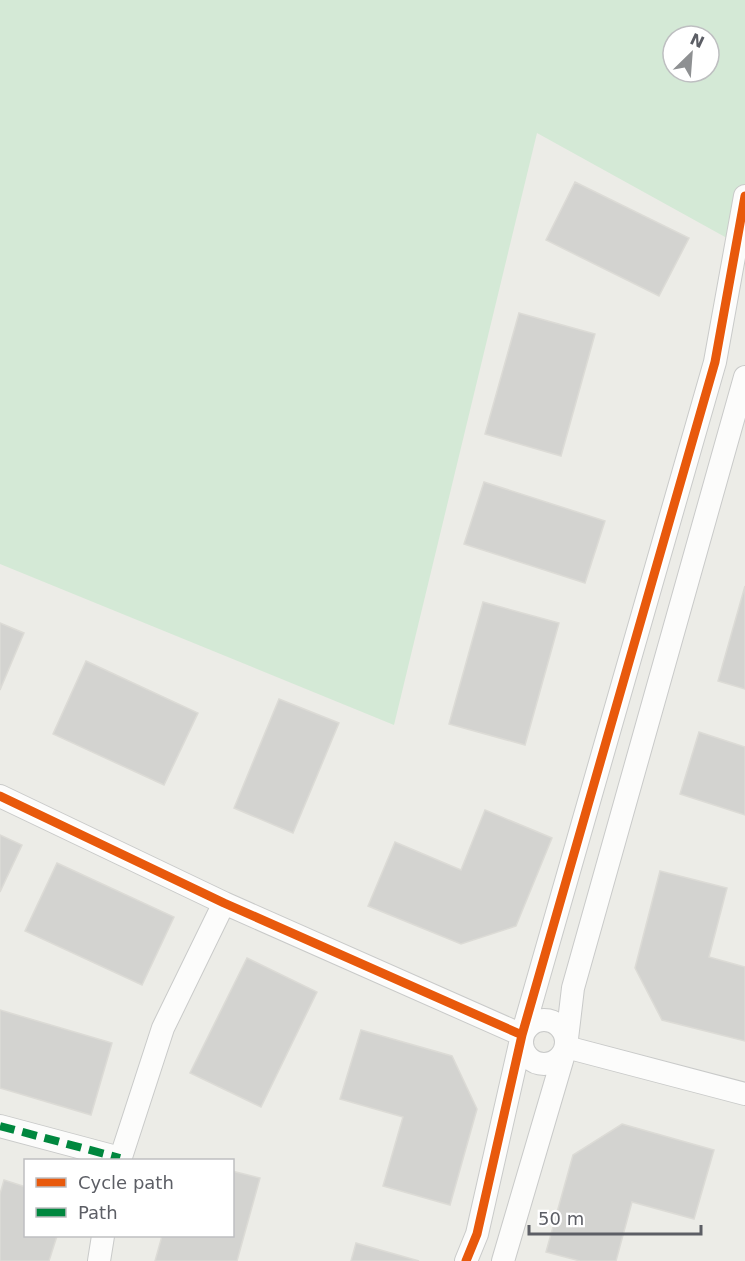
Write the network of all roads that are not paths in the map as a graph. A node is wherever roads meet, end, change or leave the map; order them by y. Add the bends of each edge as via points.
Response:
1 (745, 196) edge
2 (745, 376) edge
3 (0, 796) edge
4 (224, 903) junction
5 (522, 1035) junction
6 (566, 1047) junction
7 (745, 1095) edge
8 (0, 1126) edge
9 (120, 1159) edge
10 (104, 1237) edge
11 (99, 1261) edge
12 (466, 1261) edge
13 (503, 1261) edge

1 - 5 street via 716,362
2 - 6 street via 573,988
3 - 4 street
4 - 5 street
4 - 9 street via 163,1028
5 - 6 street via 531,1023 554,1021 564,1032
5 - 6 street via 525,1054 541,1064 560,1058
5 - 12 street via 477,1234
6 - 7 street
6 - 13 street
8 - 9 street
10 - 11 street

